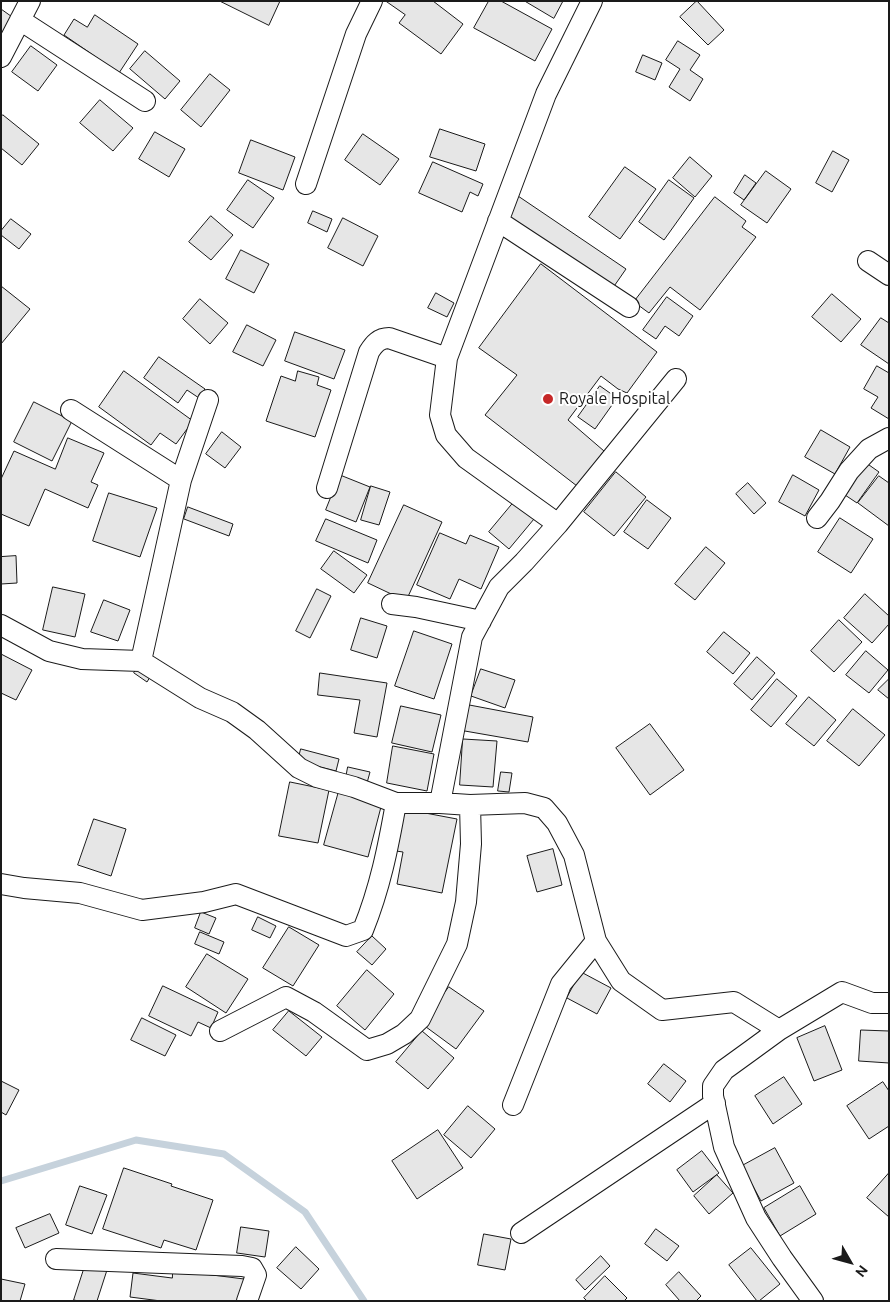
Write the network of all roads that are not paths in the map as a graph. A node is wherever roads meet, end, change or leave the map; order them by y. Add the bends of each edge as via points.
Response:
1 (30, 1) edge
2 (372, 1) edge
3 (592, 1) edge
4 (20, 20) junction
5 (1, 57) edge
6 (145, 101) dead end
7 (306, 184) dead end
8 (498, 221) junction
9 (868, 261) dead end
10 (889, 275) edge
11 (630, 307) dead end
12 (447, 358) junction
13 (676, 379) dead end
14 (208, 400) dead end
15 (71, 410) dead end
16 (889, 438) edge
17 (181, 480) junction
18 (328, 488) dead end
19 (817, 518) dead end
20 (558, 524) junction
21 (392, 604) dead end
22 (481, 621) junction
23 (1, 625) edge
24 (141, 661) junction
25 (440, 803) junction
26 (396, 804) junction
27 (470, 805) junction
28 (1, 884) edge
29 (596, 941) junction
30 (889, 1003) edge
31 (779, 1030) junction
32 (220, 1031) dead end
33 (715, 1103) junction
34 (513, 1105) dead end
35 (520, 1233) dead end
36 (56, 1259) dead end
37 (247, 1301) edge
38 (813, 1301) edge

1 - 4 street
2 - 7 street via 356,34
3 - 8 street via 546,94
4 - 5 street
4 - 6 street
8 - 11 street
8 - 12 street
9 - 10 street
12 - 18 street via 389,338 377,342 370,352
12 - 20 street via 440,415 446,435 466,458
13 - 20 street
14 - 17 street
15 - 17 street
16 - 19 street via 869,449 849,471
17 - 24 street
20 - 22 street via 499,587
21 - 22 street
22 - 25 street via 472,637
23 - 24 street via 49,651 82,659
24 - 26 street via 200,698 232,712 299,768 316,777
25 - 26 street
25 - 27 street
26 - 28 street via 374,903 363,930 346,936 236,894 204,902 142,910 80,893
27 - 29 street via 525,803 544,808 557,823 574,855
27 - 32 street via 466,902 457,944 420,1019 404,1034 367,1050 314,1012 286,997
29 - 31 street via 621,981 662,1010 734,1002
29 - 34 street via 561,984
30 - 31 street via 872,1003 842,992
31 - 33 street via 724,1070 713,1086
33 - 35 street
33 - 38 street via 724,1147 756,1218
36 - 37 street via 252,1268 256,1275

